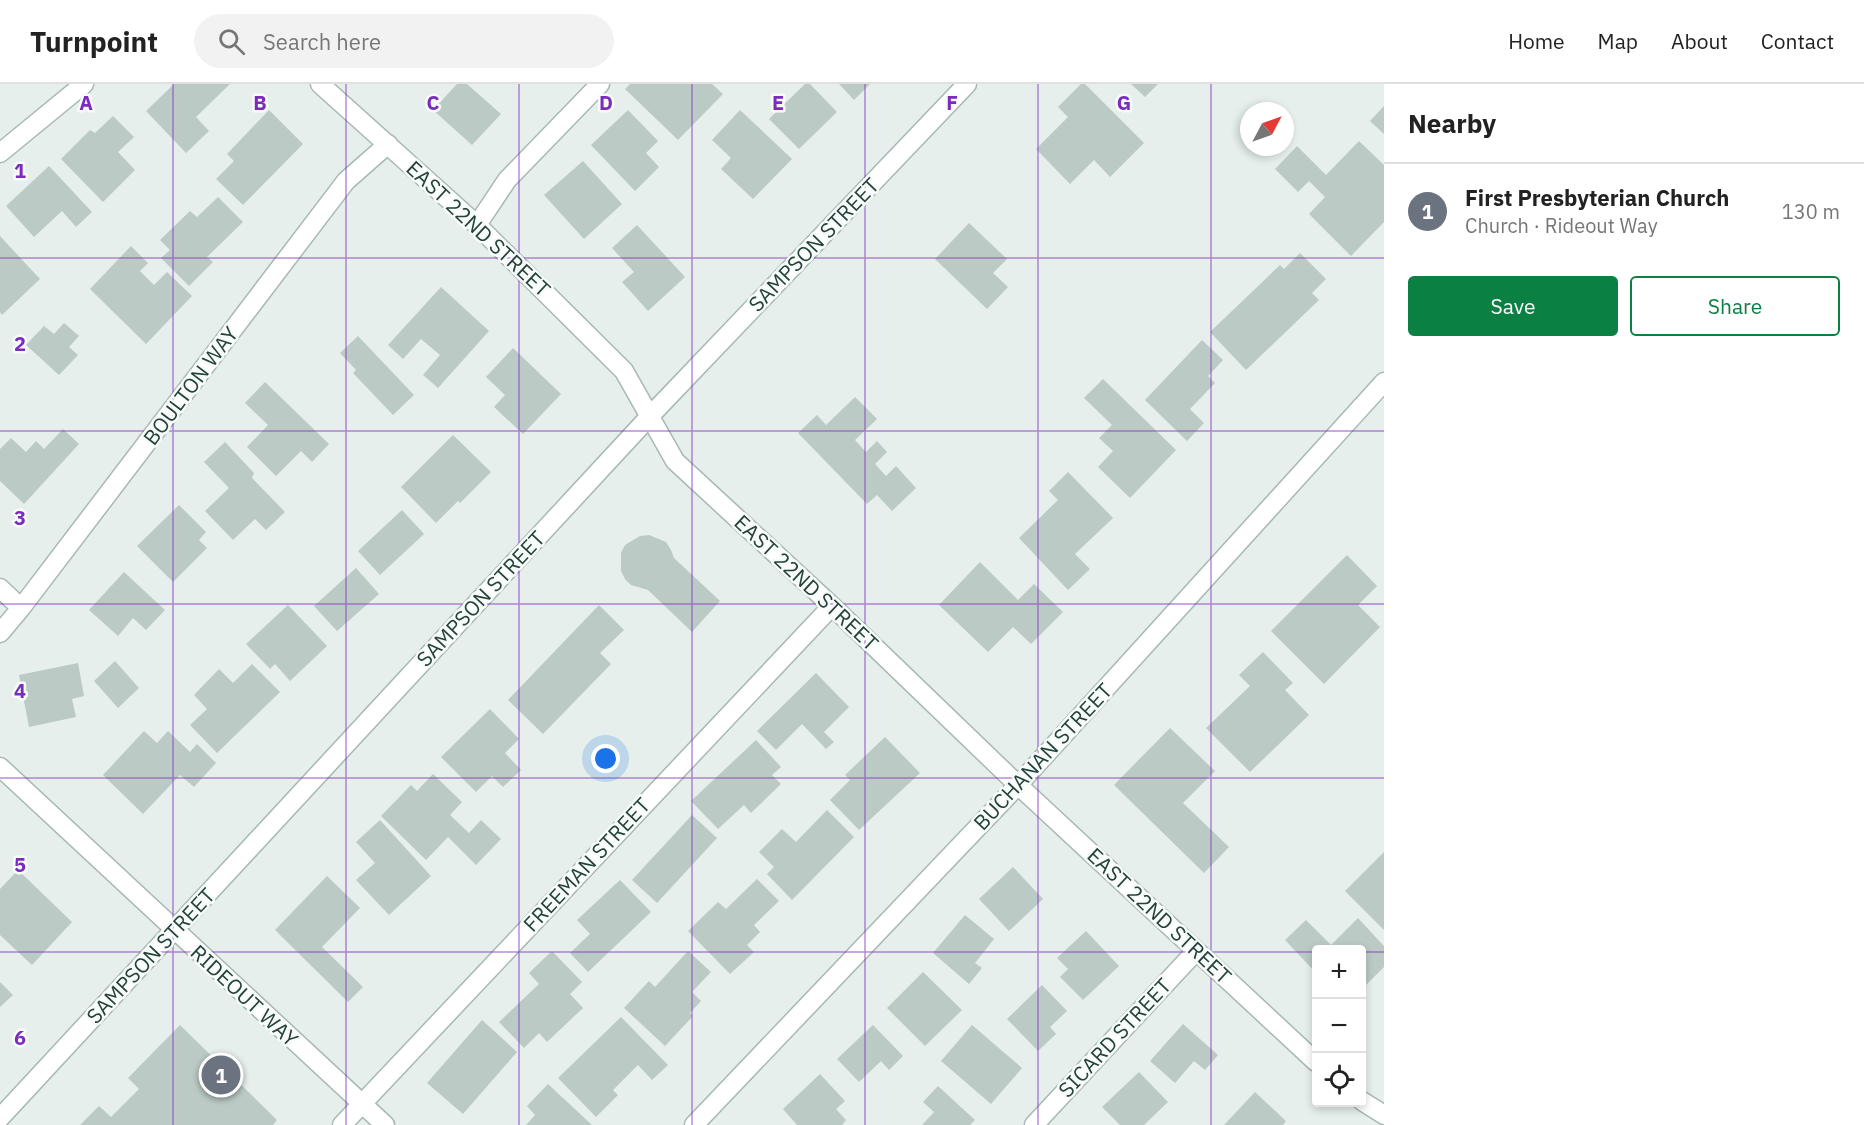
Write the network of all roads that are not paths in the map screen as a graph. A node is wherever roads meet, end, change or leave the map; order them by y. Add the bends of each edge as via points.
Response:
1 (84, 84) edge
2 (321, 84) edge
3 (600, 84) edge
4 (967, 84) edge
5 (388, 144) junction
6 (0, 153) edge
7 (477, 225) junction
8 (1384, 382) edge
9 (650, 416) junction
10 (0, 588) edge
11 (832, 606) junction
12 (21, 608) junction
13 (0, 633) edge
14 (0, 767) edge
15 (1018, 785) junction
16 (174, 931) junction
17 (1196, 951) junction
18 (1312, 1057) edge
19 (362, 1103) junction
20 (1366, 1104) edge
21 (1384, 1115) edge
22 (0, 1118) edge
23 (342, 1125) edge
24 (385, 1125) edge
25 (694, 1125) edge
26 (1035, 1125) edge

1 - 6 street
2 - 5 street, EAST 22ND STREET
3 - 7 street via 507,180
4 - 9 street, SAMPSON STREET
5 - 7 street, EAST 22ND STREET
5 - 12 street, BOULTON WAY via 346,181
7 - 9 street, EAST 22ND STREET via 624,371
8 - 15 street, BUCHANAN STREET
9 - 11 street, EAST 22ND STREET via 675,461
9 - 16 street, SAMPSON STREET
10 - 12 street
11 - 15 street, EAST 22ND STREET
11 - 19 street, FREEMAN STREET
12 - 13 street, BOULTON WAY
14 - 16 street, RIDEOUT WAY
15 - 17 street, EAST 22ND STREET
15 - 25 street, BUCHANAN STREET
16 - 19 street, RIDEOUT WAY
16 - 22 street, SAMPSON STREET
17 - 18 street, EAST 22ND STREET
17 - 26 street, SICARD STREET
19 - 23 street, FREEMAN STREET
19 - 24 street, RIDEOUT WAY
20 - 21 street

